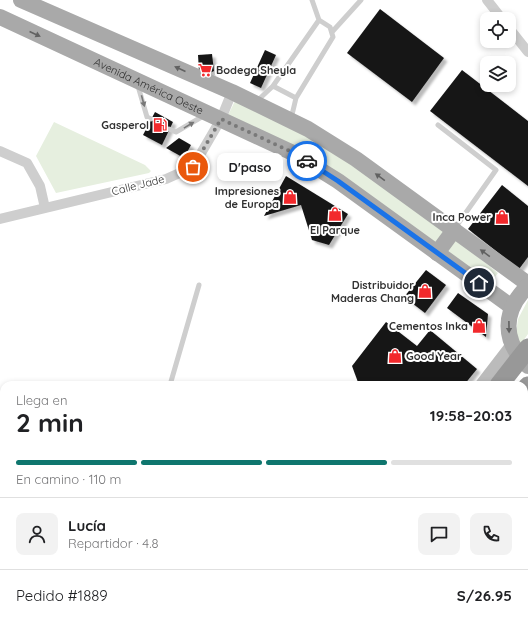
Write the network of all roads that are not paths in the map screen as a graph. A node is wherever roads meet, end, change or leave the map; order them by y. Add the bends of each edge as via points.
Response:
1 (22, 0) edge
2 (312, 0) edge
3 (361, 0) edge
4 (487, 0) edge
5 (496, 12) edge
6 (0, 18) edge
7 (319, 20) junction
8 (332, 32) junction
9 (516, 37) edge
10 (528, 52) edge
11 (137, 81) junction
12 (273, 86) junction
13 (232, 92) junction
14 (296, 98) junction
15 (255, 103) junction
16 (214, 116) junction
17 (151, 119) dead end
18 (290, 120) junction
19 (438, 125) dead end
20 (169, 129) dead end
21 (0, 151) edge
22 (45, 208) junction
23 (0, 219) edge
24 (454, 230) junction
25 (437, 253) junction
26 (199, 285) dead end
27 (528, 285) edge
28 (512, 307) junction
29 (522, 354) edge
30 (171, 381) edge
31 (487, 381) edge
32 (502, 381) edge

13 -> 1 main road
2 - 7 lane
3 - 8 lane
4 - 5 street
6 -> 11 main road, Avenida América Oeste
7 - 8 lane
7 - 12 lane
8 - 14 lane via 331,43
9 - 10 street
11 - 16 main road, Avenida América Oeste
11 -> 17 lane via 147,117
12 - 14 lane
12 - 15 lane
13 - 15 main road
13 - 16 street, Calle Jade
14 - 18 lane
15 - 18 main road
20 -> 16 lane via 176,132
16 - 22 street, Calle Jade via 193,167 166,179
16 - 25 main road, Avenida América Oeste via 294,153 338,181
24 -> 18 main road via 356,159
19 - 24 lane via 496,170
21 - 22 street via 27,163 40,186
22 - 23 street, Calle Jade
24 - 25 main road
27 -> 24 main road
25 - 28 main road, Avenida América Oeste
26 - 30 lane
27 - 28 main road
28 -> 29 main road via 508,320 509,333
29 - 31 street
29 - 32 highway

